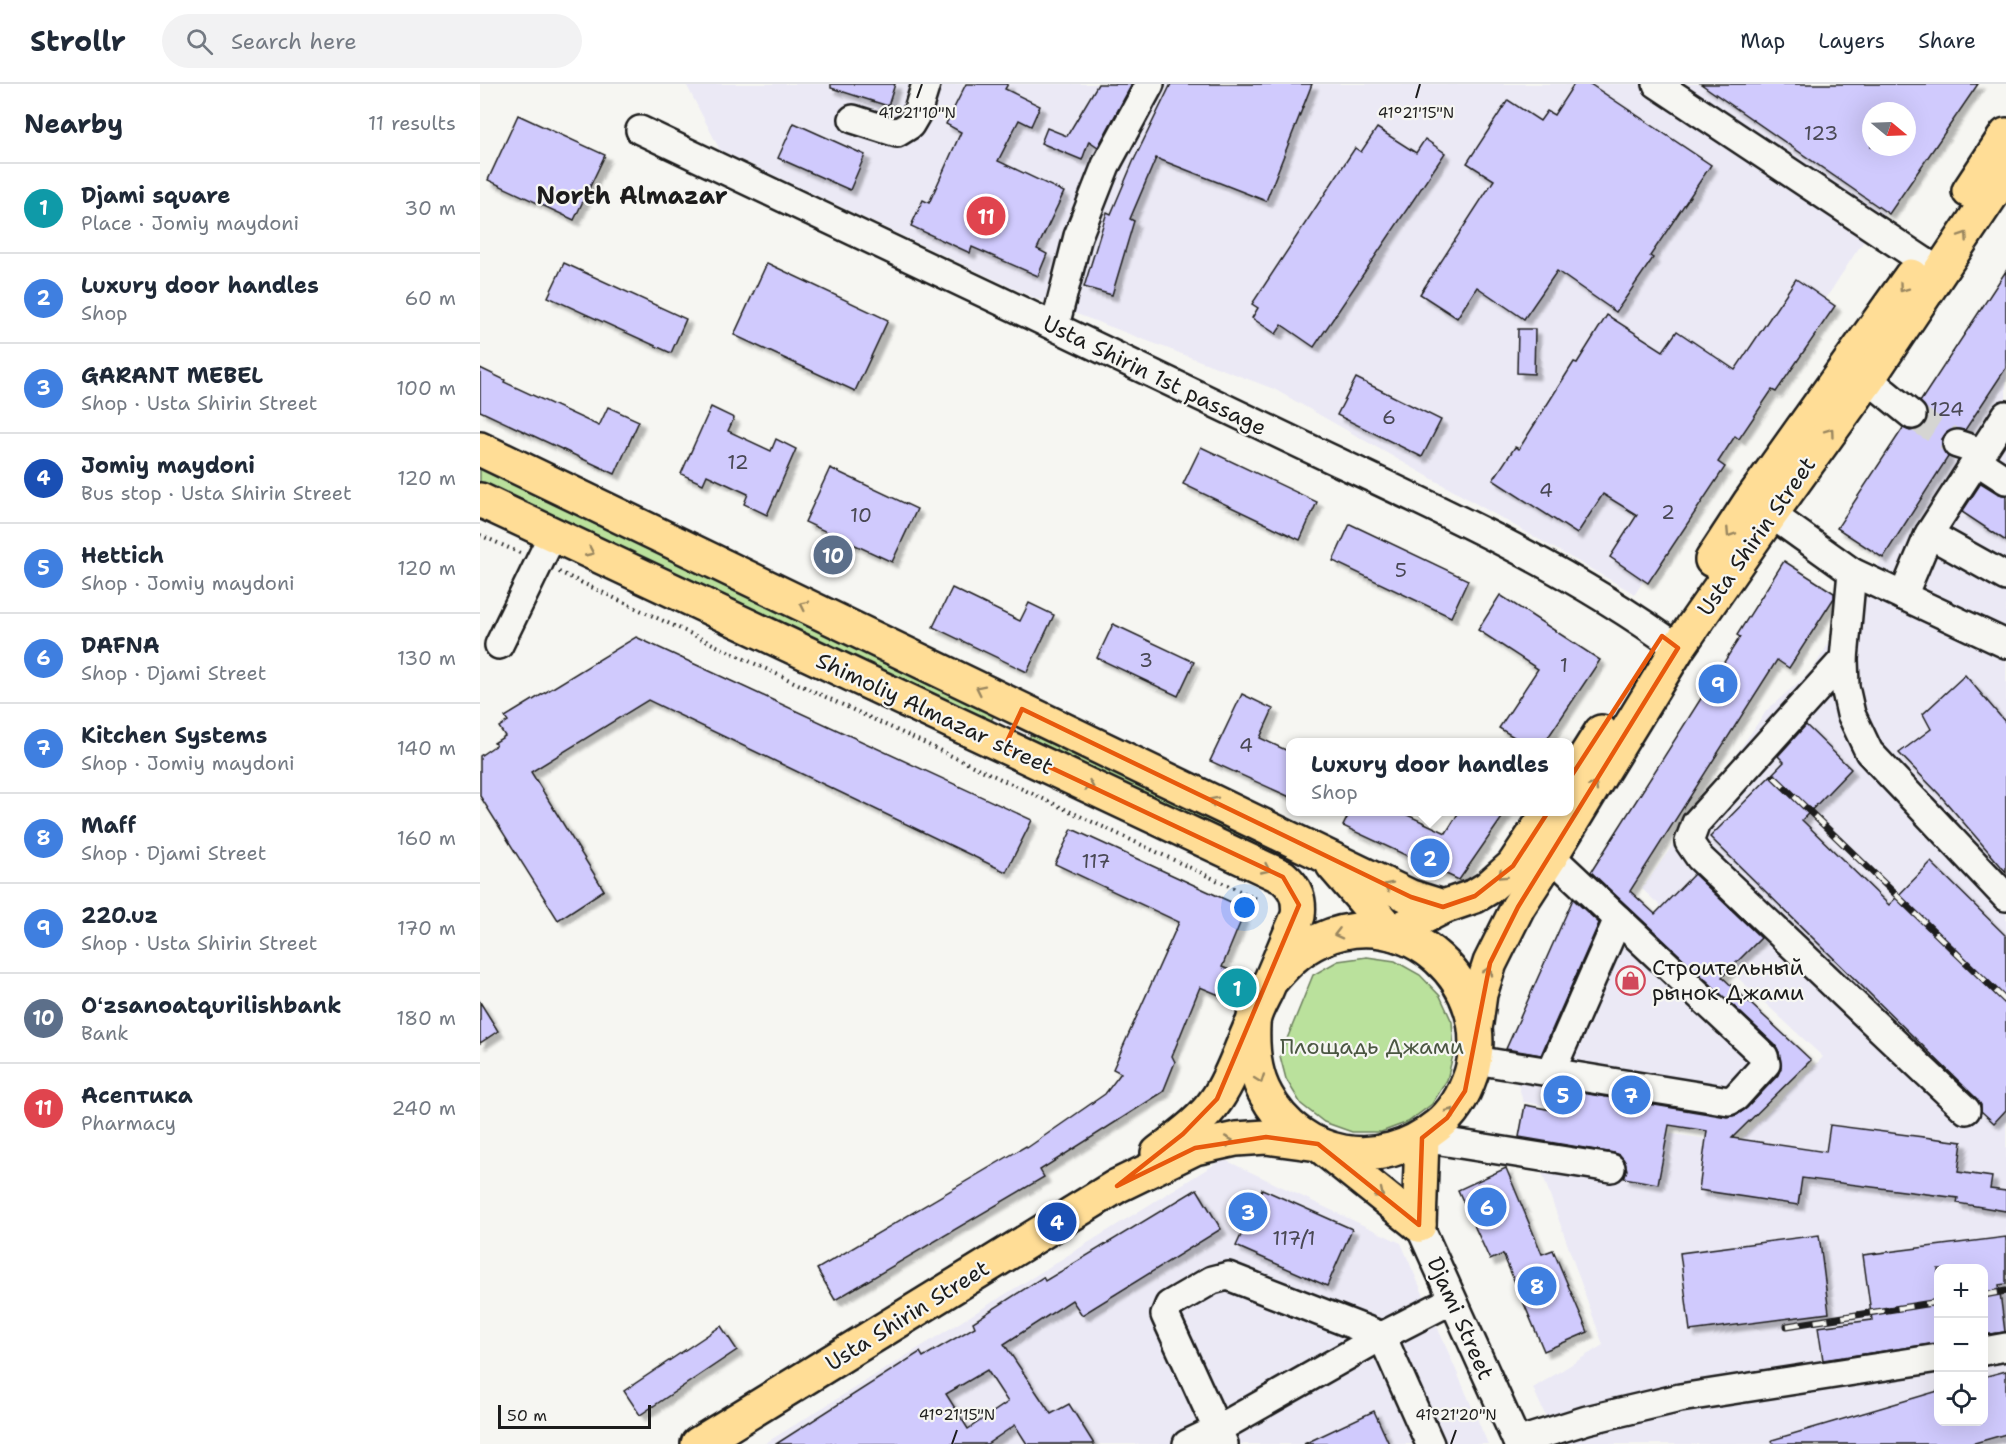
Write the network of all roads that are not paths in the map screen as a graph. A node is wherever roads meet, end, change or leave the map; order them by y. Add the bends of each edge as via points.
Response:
1 (926, 84) edge
2 (1150, 84) edge
3 (1657, 84) edge
4 (853, 119) dead end
5 (640, 130) dead end
6 (2006, 135) edge
7 (2005, 178) edge
8 (1931, 266) junction
9 (1055, 326) junction
10 (1868, 379) junction
11 (1912, 415) tunnel mouth
12 (2006, 415) edge
13 (480, 449) edge
14 (1972, 452) junction
15 (2006, 480) edge
16 (480, 500) edge
17 (1760, 508) junction
18 (553, 534) junction
19 (1929, 534) junction
20 (1852, 572) junction
21 (2006, 577) edge
22 (1903, 596) junction
23 (1670, 642) junction
24 (2006, 644) edge
25 (499, 645) dead end
26 (1844, 659) junction
27 (1022, 709) junction
28 (1005, 746) junction
29 (1574, 774) edge
30 (1574, 794) edge
31 (1548, 816) edge
32 (1560, 816) edge
33 (1540, 848) junction
34 (1323, 853) junction
35 (2006, 897) edge
36 (1443, 907) junction
37 (1618, 919) junction
38 (1392, 933) junction
39 (1269, 983) junction
40 (1253, 1021) junction
41 (1476, 1028) junction
42 (1475, 1060) junction
43 (1551, 1072) junction
44 (1966, 1110) dead end
45 (1422, 1138) junction
46 (1318, 1144) junction
47 (1611, 1168) dead end
48 (1117, 1186) junction
49 (1419, 1225) junction
50 (1452, 1300) junction
51 (1382, 1336) junction
52 (2006, 1347) edge
53 (1988, 1350) edge
54 (1934, 1359) edge
55 (1221, 1437) edge
56 (1517, 1443) edge
57 (698, 1444) edge
58 (1187, 1444) edge
59 (1430, 1444) edge

1 - 4 street via 910,126 897,133
2 - 9 street via 1106,165 1078,236
3 - 8 street
5 - 9 street, Usta Shirin 1st passage
6 - 8 main road, Usta Shirin Street
8 -> 7 main road, Usta Shirin Street
8 - 10 main road, Usta Shirin Street
8 -> 17 main road, Usta Shirin Street
9 - 23 street, Usta Shirin 1st passage via 1516,549
10 - 11 street
17 -> 10 main road, Usta Shirin Street
12 - 14 street
27 -> 13 main road, Shimoliy Almazar street
14 - 15 street
14 - 19 street
16 - 18 main road, Shimoliy Almazar street
17 - 20 street
17 - 23 main road, Usta Shirin Street
18 - 25 street
18 -> 28 main road, Shimoliy Almazar street
19 - 21 street
19 - 22 street
20 - 22 street
20 - 26 street
22 - 24 street
23 - 29 main road, Usta Shirin Street
30 -> 23 main road, Usta Shirin Street
26 - 35 street via 1851,714 1869,752
26 - 44 street via 1696,823 1689,842 1700,858
27 - 28 main road
34 -> 27 main road, Shimoliy Almazar street
28 -> 39 main road, Shimoliy Almazar street via 1283,877 1292,885 1297,894 1298,916
31 - 33 main road, Usta Shirin Street
33 -> 32 main road, Usta Shirin Street
33 -> 36 main road, Usta Shirin Street via 1475,896
33 - 37 street
41 -> 33 main road, Usta Shirin Street via 1480,994 1490,963 1518,907
36 -> 34 main road, Shimoliy Almazar street via 1411,897
34 - 38 main road, Shimoliy Almazar street
36 - 38 main road, Usta Shirin Street
37 - 43 street
37 - 43 street via 1764,1056 1766,1064 1729,1101
38 -> 39 main road via 1366,930 1322,939 1284,964
38 - 41 main road via 1414,941 1447,966 1471,1005
39 - 40 main road, Usta Shirin Street
40 -> 46 main road via 1257,1073 1266,1095 1295,1131
40 - 48 main road, Usta Shirin Street via 1225,1084 1205,1113
41 - 42 main road
42 - 43 street
45 -> 42 main road via 1447,1118 1466,1091
45 - 46 main road via 1382,1153 1338,1151
45 - 47 street
45 - 49 main road
48 -> 46 main road, Usta Shirin Street via 1195,1148 1226,1141 1266,1137
46 -> 49 main road
48 - 57 main road, Usta Shirin Street
49 - 50 street, Djami Street
50 - 51 street
50 - 56 street, Djami Street
51 - 55 street
51 - 55 street via 1228,1276 1212,1280 1169,1305 1165,1315
51 - 59 street
52 - 53 street
54 - 56 street via 1680,1398 1587,1420
55 - 58 street

